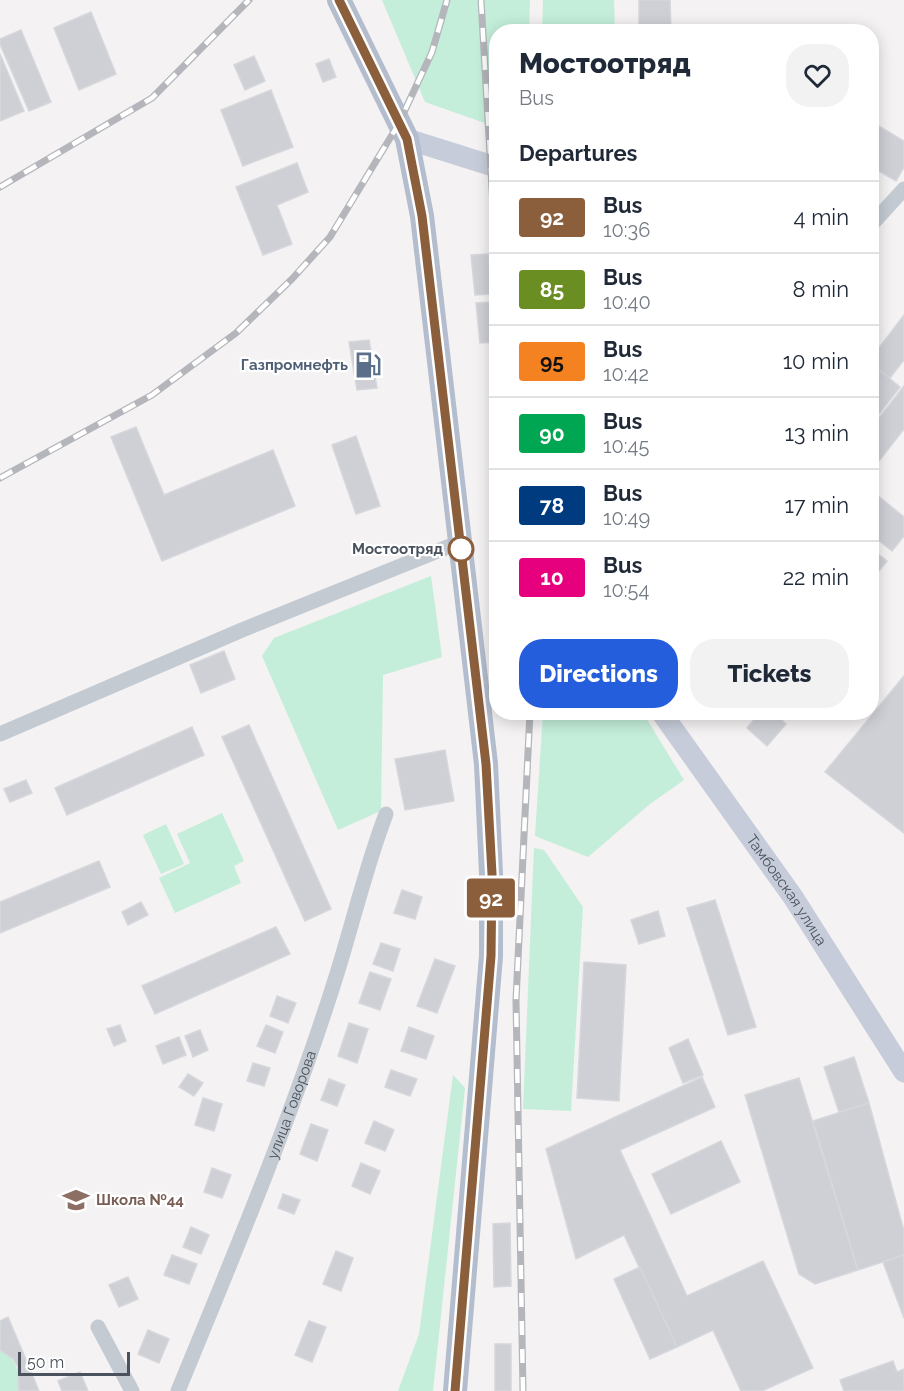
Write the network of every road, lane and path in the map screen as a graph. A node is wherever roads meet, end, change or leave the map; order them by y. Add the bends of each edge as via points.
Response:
1 (339, 0) edge
2 (407, 139) junction
3 (489, 165) edge
4 (904, 189) edge
5 (879, 216) edge
6 (460, 542) junction
7 (668, 720) edge
8 (0, 734) edge
9 (386, 814) dead end
10 (904, 1072) edge
11 (98, 1327) dead end
12 (132, 1391) edge
13 (178, 1391) edge
14 (455, 1391) edge

1 - 2 main road
2 - 3 street
2 - 6 main road via 422,216
4 - 5 street
6 - 8 street
6 - 14 main road via 486,764 492,874 491,956
7 - 10 street, Тамбовская улица via 793,897
9 - 13 street, улица Говорова via 334,984 250,1216
11 - 12 street

